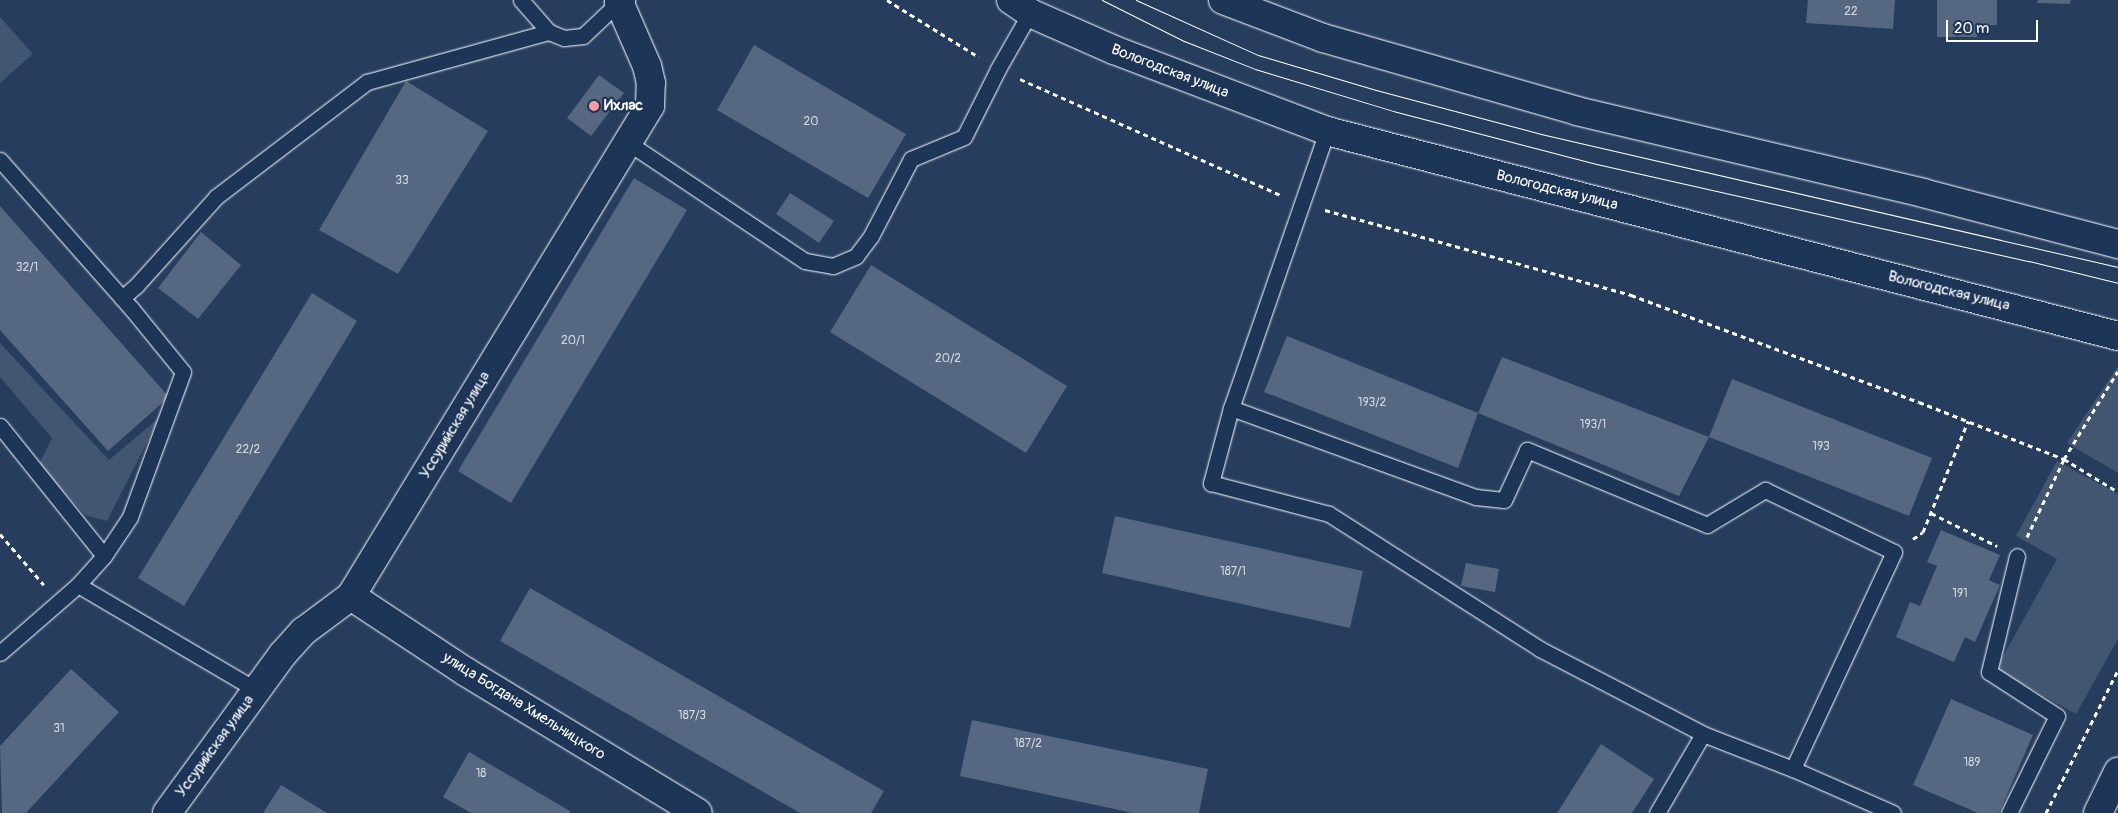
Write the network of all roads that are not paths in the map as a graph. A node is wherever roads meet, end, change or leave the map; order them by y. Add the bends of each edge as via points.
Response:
1 (521, 0) edge
2 (1223, 0) edge
3 (620, 1) edge
4 (1021, 6) edge
5 (549, 32) junction
6 (1327, 131) junction
7 (627, 142) junction
8 (0, 160) edge
9 (2118, 244) edge
10 (122, 298) junction
11 (2118, 336) edge
12 (1231, 408) junction
13 (0, 426) edge
14 (104, 556) junction
15 (2018, 556) road end
16 (78, 584) junction
17 (351, 596) junction
18 (0, 653) edge
19 (256, 690) junction
20 (1703, 734) junction
21 (1793, 769) junction
22 (2118, 772) edge
23 (167, 813) edge
24 (698, 813) edge
25 (1656, 813) edge
26 (1893, 813) edge
27 (2009, 813) edge
28 (2098, 813) edge

1 - 5 lane
2 - 9 main road via 1323,38 1577,111 1923,193
3 - 5 lane via 583,36 564,38
3 - 7 main road, Уссурийская улица via 651,83 650,106
4 - 6 main road, Вологодская улица via 1114,50
4 - 7 lane via 998,69 964,137 911,159 871,236 856,256 833,266 805,261
5 - 10 lane via 367,82 216,197
6 - 11 main road, Вологодская улица
6 - 12 lane
7 - 17 main road, Уссурийская улица
8 - 10 lane
10 - 14 lane via 183,372 130,517
12 - 20 lane via 1211,483 1329,514 1540,649
12 - 21 lane via 1476,497 1504,500 1527,450 1707,525 1765,490 1894,552
13 - 14 lane
14 - 16 lane
15 - 27 lane via 1989,672 2057,716
16 - 18 lane
16 - 19 lane
17 - 19 main road, Уссурийская улица via 304,631
17 - 24 main road, улица Богдана Хмельницкого via 466,672
19 - 23 main road, Уссурийская улица
20 - 21 lane
20 - 25 lane
21 - 26 lane
22 - 28 main road

